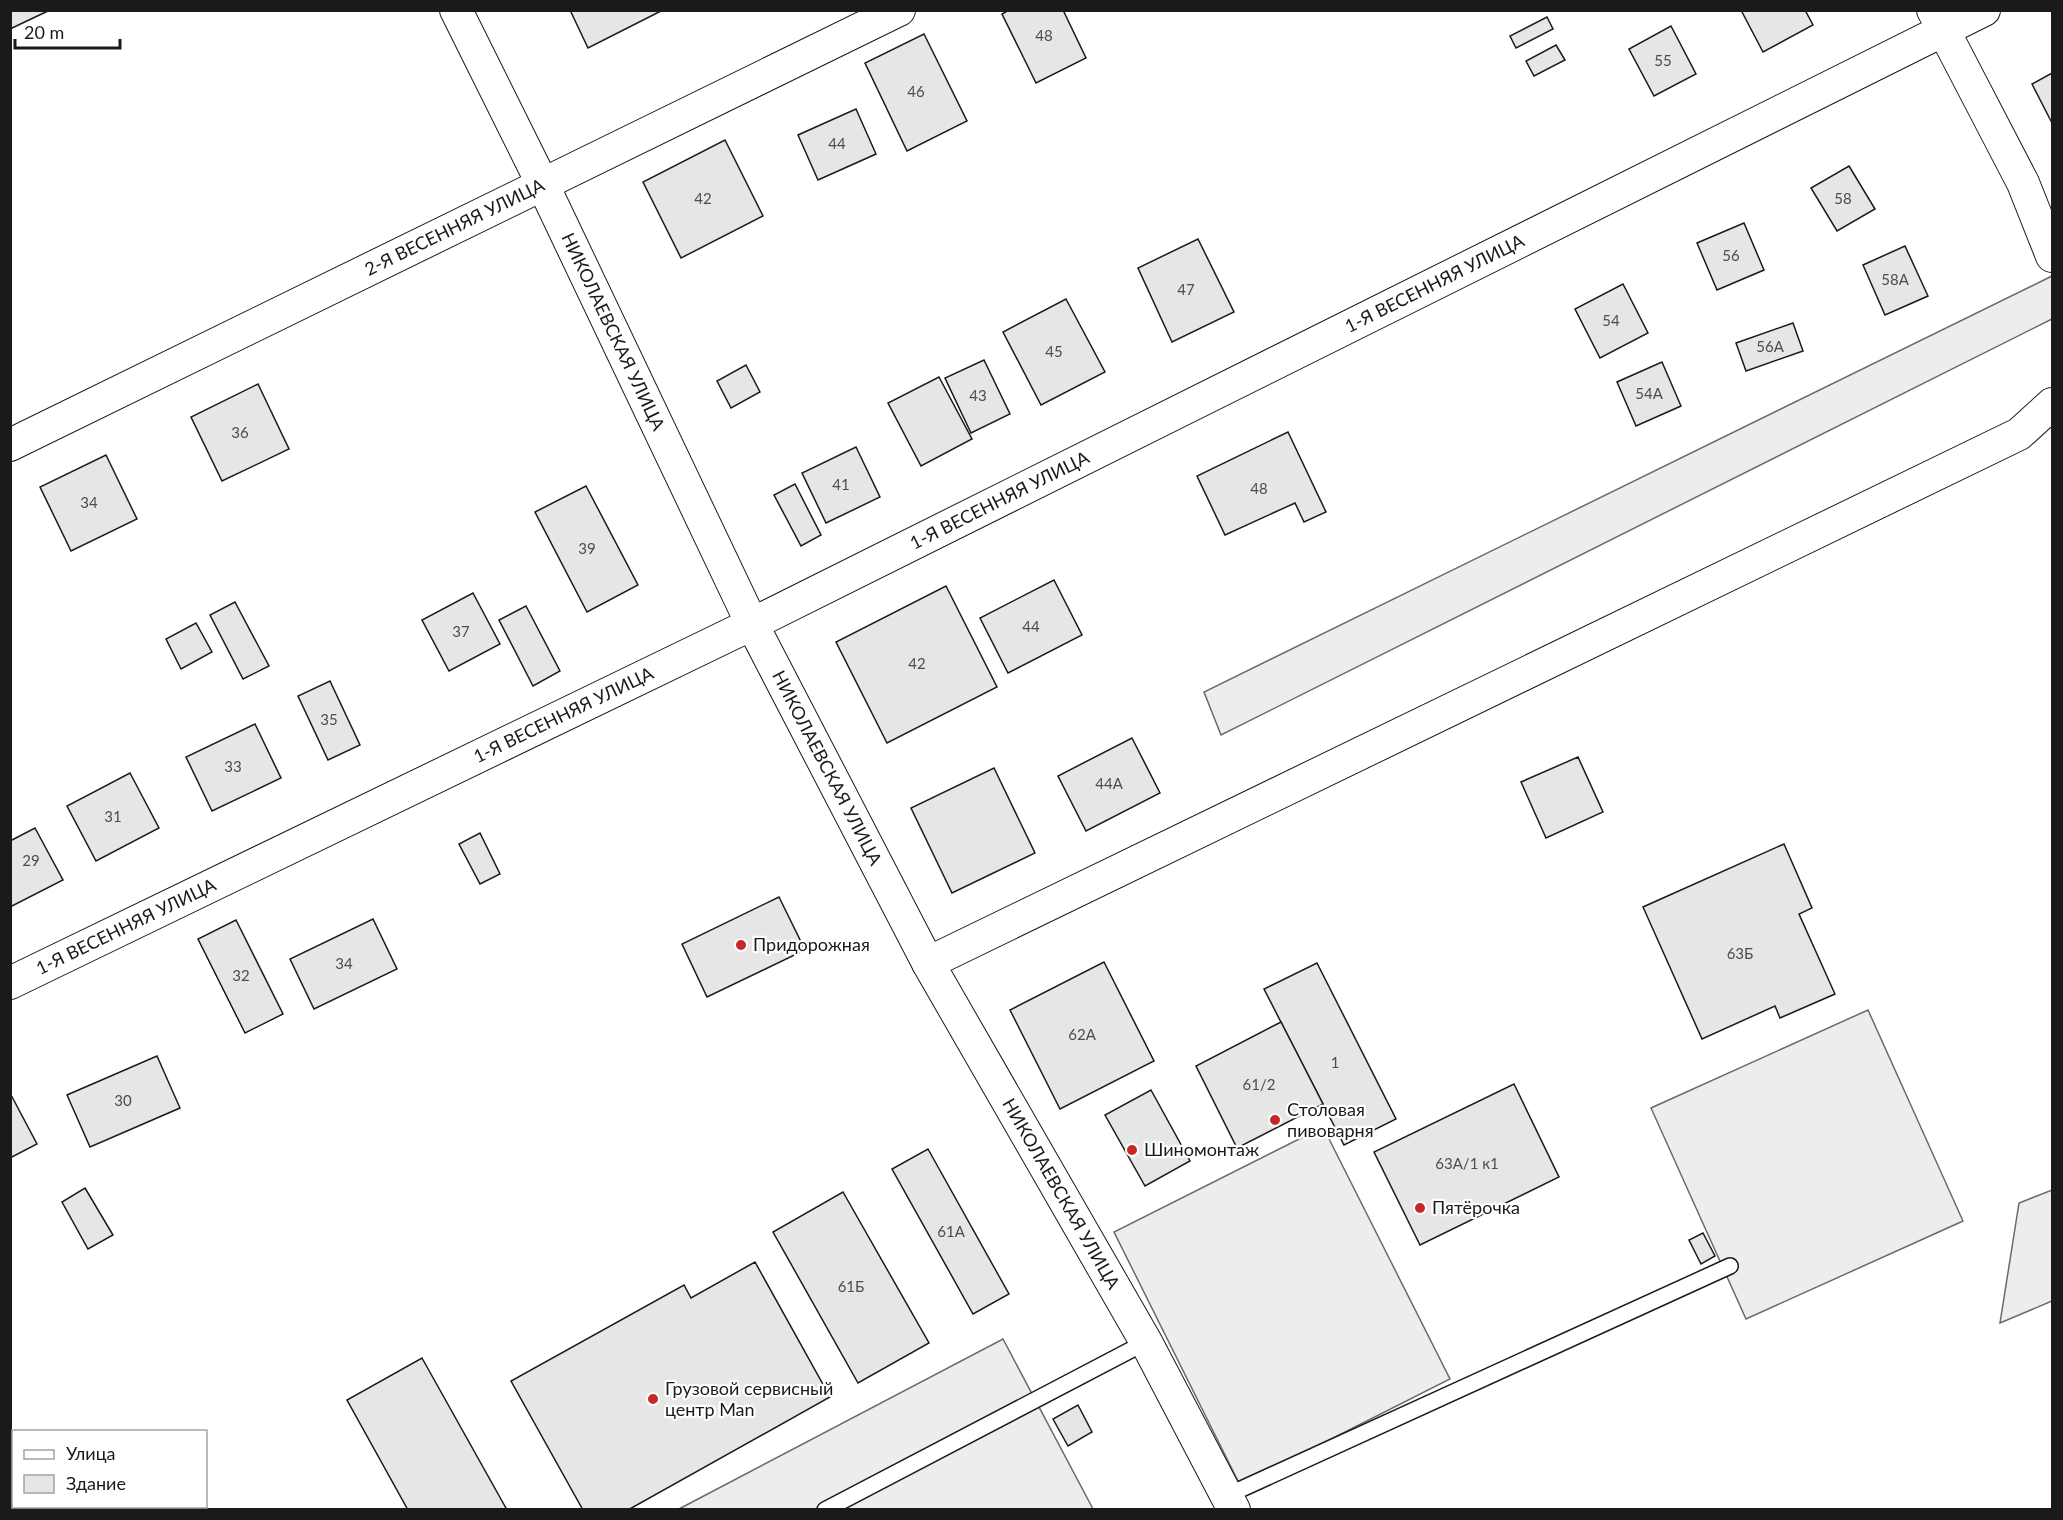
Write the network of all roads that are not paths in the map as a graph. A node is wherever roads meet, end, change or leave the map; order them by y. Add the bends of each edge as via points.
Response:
1 (456, 10) edge
2 (899, 10) edge
3 (1984, 10) edge
4 (1938, 21) edge
5 (543, 185) junction
6 (2052, 256) edge
7 (2052, 404) edge
8 (10, 445) edge
9 (752, 624) junction
10 (928, 963) junction
11 (10, 983) edge
12 (1730, 1266) dead end
13 (1146, 1342) junction
14 (1230, 1503) edge
15 (825, 1509) edge

1 - 5 street, НИКОЛАЕВСКАЯ УЛИЦА
2 - 5 street, 2-Я ВЕСЕННЯЯ УЛИЦА
3 - 4 street, 1-Я ВЕСЕННЯЯ УЛИЦА
4 - 6 street via 2023,183
4 - 9 street, 1-Я ВЕСЕННЯЯ УЛИЦА
5 - 8 street, 2-Я ВЕСЕННЯЯ УЛИЦА
5 - 9 street, НИКОЛАЕВСКАЯ УЛИЦА
7 - 10 street via 2019,434
9 - 10 street, НИКОЛАЕВСКАЯ УЛИЦА
9 - 11 street, 1-Я ВЕСЕННЯЯ УЛИЦА
10 - 13 street, НИКОЛАЕВСКАЯ УЛИЦА
12 - 14 lane
13 - 14 street, НИКОЛАЕВСКАЯ УЛИЦА
13 - 15 lane

